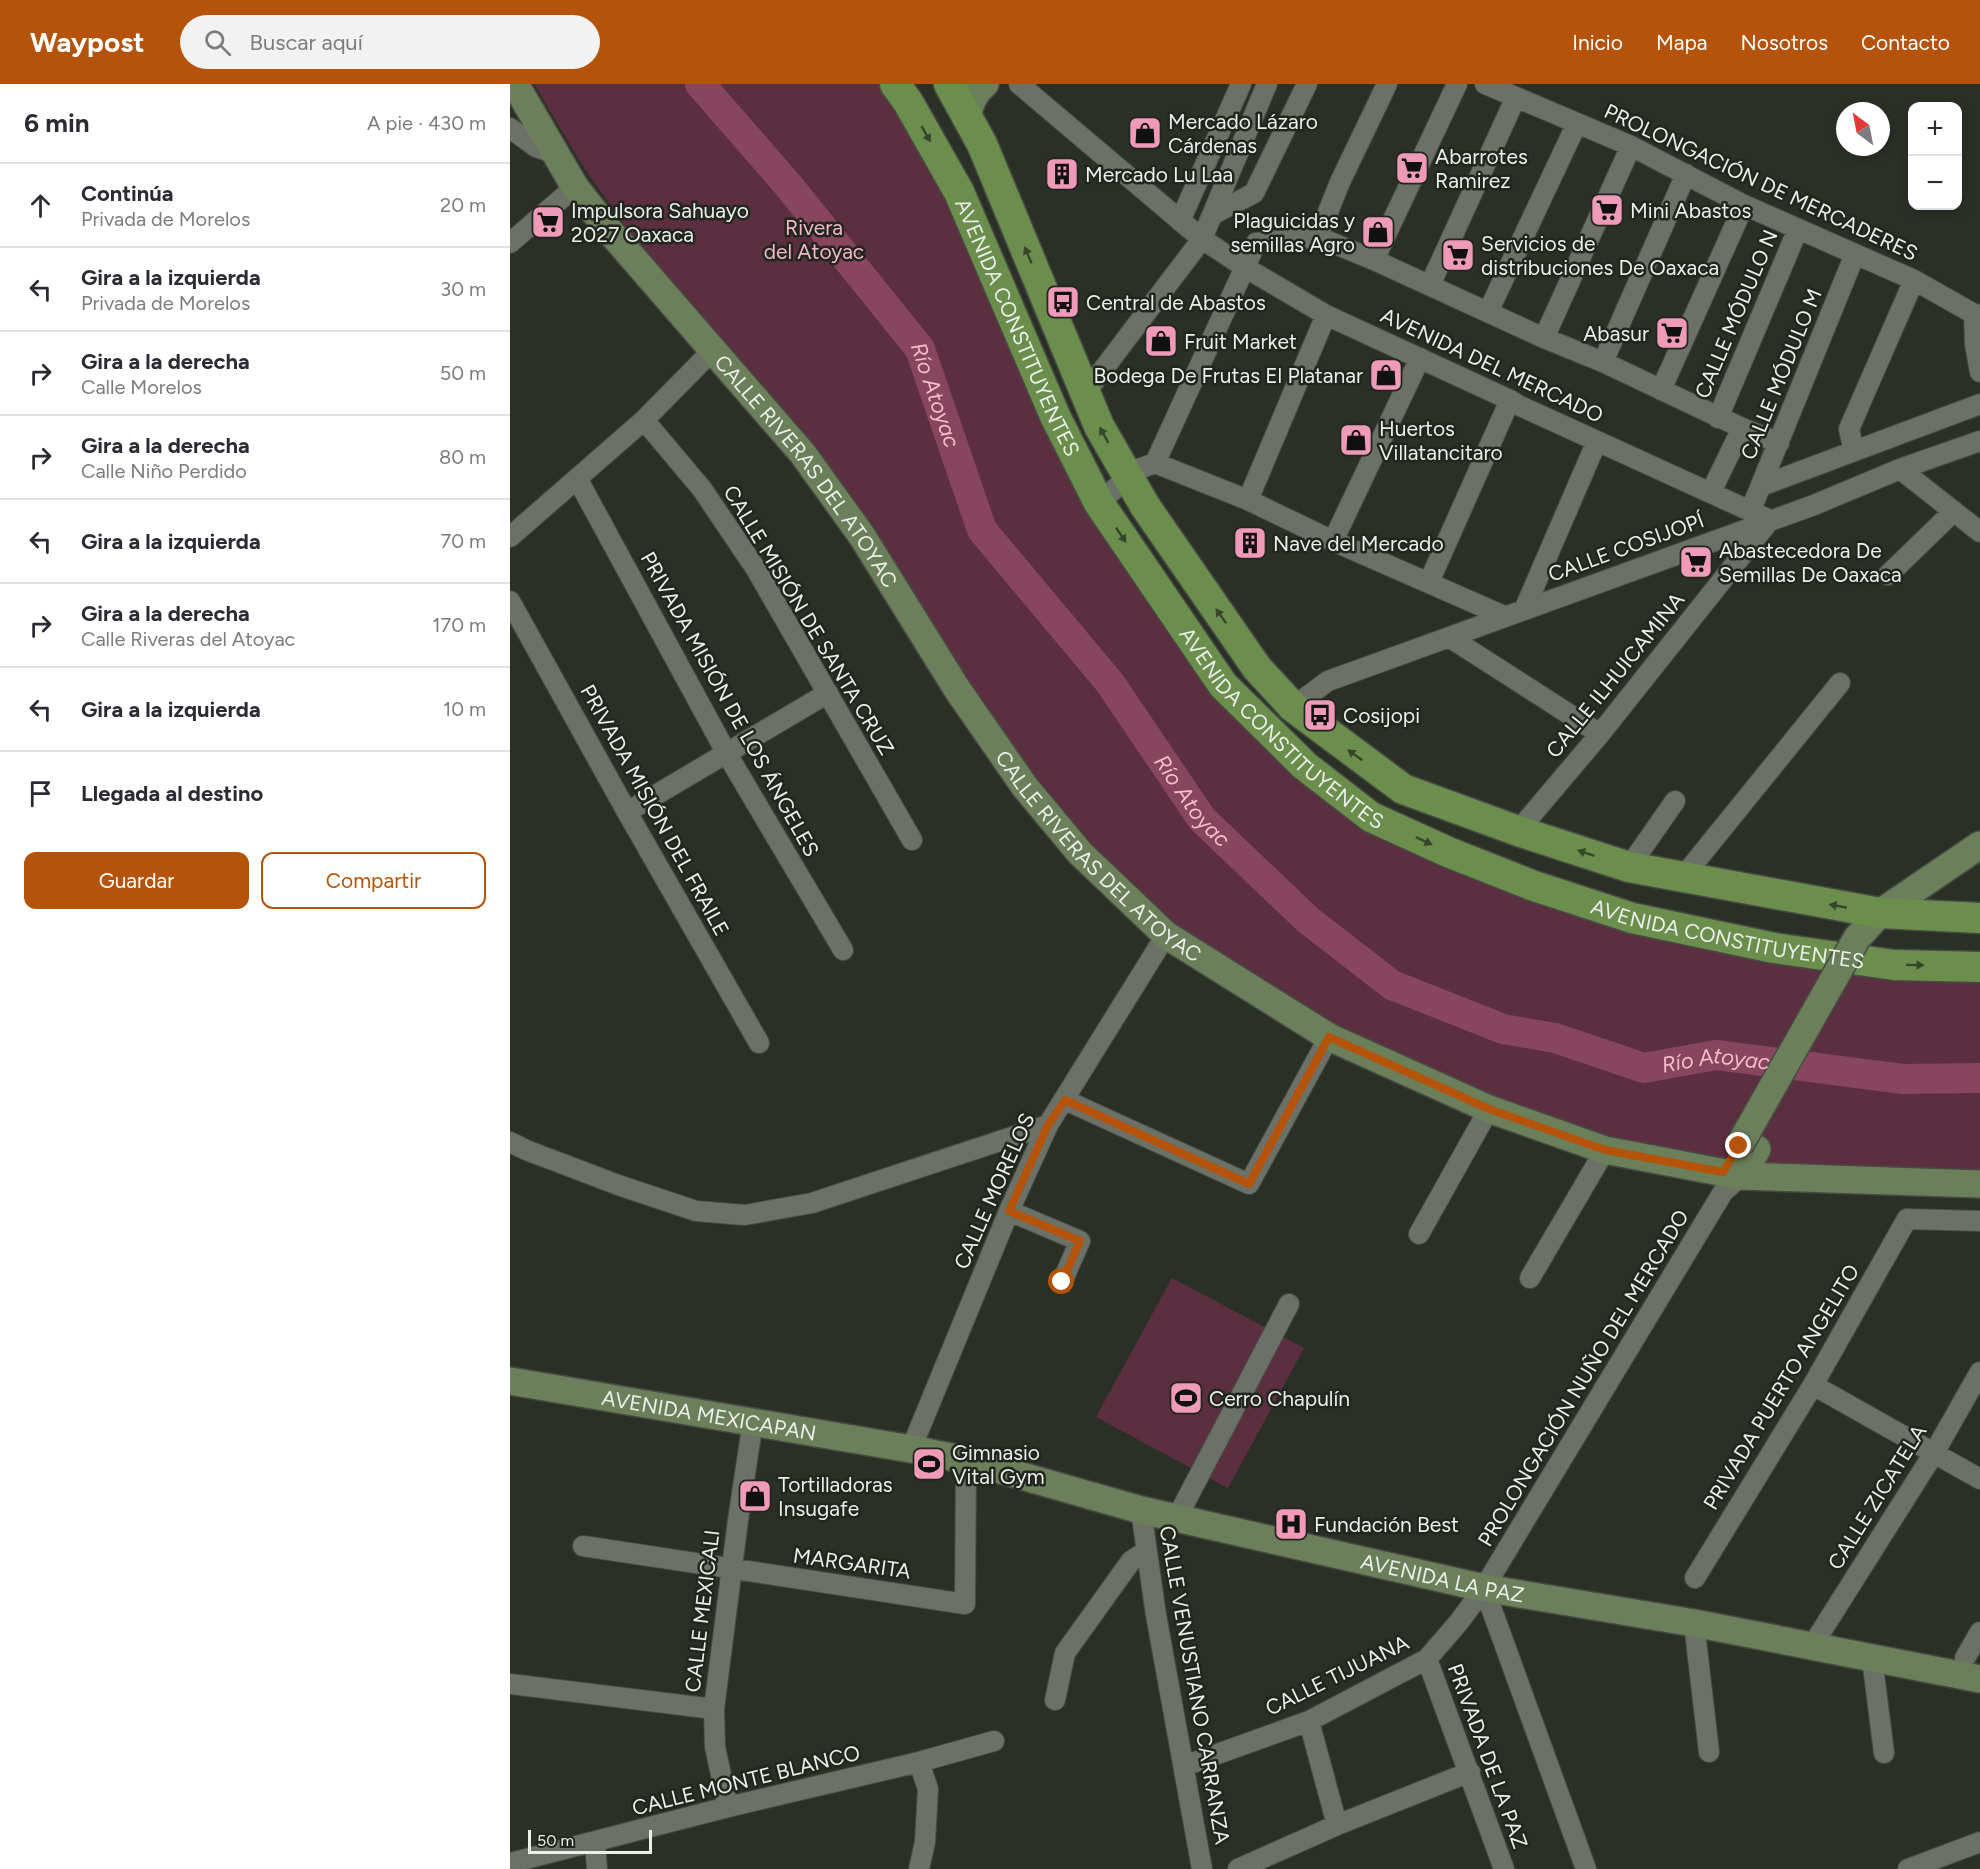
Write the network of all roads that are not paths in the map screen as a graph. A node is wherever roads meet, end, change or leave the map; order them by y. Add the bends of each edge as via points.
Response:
1 (515, 84) edge
2 (895, 84) edge
3 (949, 84) edge
4 (985, 84) edge
5 (1019, 84) edge
6 (1241, 84) edge
7 (1267, 84) edge
8 (1307, 84) edge
9 (1387, 84) edge
10 (1457, 84) edge
11 (1485, 84) edge
12 (1516, 97) junction
13 (967, 115) junction
14 (1577, 123) junction
15 (510, 128) edge
16 (1631, 146) junction
17 (556, 154) junction
18 (1686, 174) junction
19 (575, 187) junction
20 (1744, 205) junction
21 (1212, 215) junction
22 (1180, 221) junction
23 (1798, 229) junction
24 (1318, 237) junction
25 (1202, 239) junction
26 (510, 243) edge
27 (1856, 254) junction
28 (1374, 260) junction
29 (1246, 268) junction
30 (1914, 280) junction
31 (1430, 285) junction
32 (1488, 312) junction
33 (1977, 314) edge
34 (1326, 315) junction
35 (1544, 338) junction
36 (713, 350) junction
37 (1420, 358) junction
38 (1603, 362) junction
39 (1980, 372) edge
40 (1661, 390) junction
41 (1086, 392) junction
42 (1510, 400) junction
43 (1980, 404) edge
44 (1055, 416) junction
45 (1718, 418) junction
46 (644, 420) junction
47 (1742, 428) junction
48 (1597, 441) junction
49 (1980, 441) edge
50 (1779, 443) junction
51 (1854, 451) junction
52 (1155, 463) junction
53 (1900, 470) junction
54 (1128, 477) junction
55 (578, 480) junction
56 (1761, 486) junction
57 (1711, 492) junction
58 (1248, 500) junction
59 (1099, 503) junction
60 (1954, 511) junction
61 (1750, 512) junction
62 (1770, 520) junction
63 (1980, 532) edge
64 (510, 537) edge
65 (1333, 541) junction
66 (1888, 575) dead end
67 (1430, 582) junction
68 (510, 601) edge
69 (1524, 610) junction
70 (1504, 616) junction
71 (1449, 637) junction
72 (1840, 683) dead end
73 (828, 693) junction
74 (1293, 707) junction
75 (1600, 734) junction
76 (727, 754) junction
77 (1675, 801) dead end
78 (627, 812) junction
79 (1518, 831) junction
80 (912, 840) dead end
81 (1980, 845) edge
82 (1629, 867) junction
83 (1683, 877) junction
84 (1980, 918) edge
85 (1882, 921) junction
86 (1166, 935) junction
87 (843, 950) dead end
88 (1980, 967) edge
89 (1329, 1037) junction
90 (759, 1043) dead end
91 (1065, 1100) junction
92 (1489, 1109) junction
93 (1048, 1125) junction
94 (510, 1142) edge
95 (1605, 1150) junction
96 (1729, 1180) junction
97 (1980, 1184) edge
98 (1009, 1211) junction
99 (1980, 1221) edge
100 (1419, 1234) dead end
101 (1530, 1278) dead end
102 (1062, 1282) dead end
103 (1289, 1304) dead end
104 (1980, 1372) edge
105 (510, 1382) edge
106 (1813, 1385) junction
107 (753, 1421) junction
108 (910, 1449) junction
109 (1934, 1452) junction
110 (966, 1460) junction
111 (1980, 1479) edge
112 (1141, 1510) junction
113 (1178, 1519) junction
114 (583, 1546) dead end
115 (1145, 1552) junction
116 (732, 1570) junction
117 (1695, 1578) dead end
118 (1484, 1588) junction
119 (1694, 1623) junction
120 (1980, 1632) edge
121 (1812, 1646) junction
122 (1872, 1658) junction
123 (1427, 1659) junction
124 (1973, 1669) edge
125 (510, 1684) edge
126 (1055, 1700) dead end
127 (714, 1710) junction
128 (1309, 1721) junction
129 (994, 1741) dead end
130 (1709, 1752) dead end
131 (1884, 1753) dead end
132 (919, 1762) junction
133 (1184, 1766) junction
134 (1470, 1772) junction
135 (728, 1808) junction
136 (1337, 1825) junction
137 (1980, 1842) edge
138 (595, 1843) junction
139 (510, 1863) edge
140 (597, 1869) edge
141 (919, 1869) edge
142 (1202, 1869) edge
143 (1238, 1869) edge
144 (1504, 1869) edge
145 (1586, 1869) edge
146 (1908, 1869) edge

1 - 17 street, CALLE RIVERAS DEL ATOYAC
2 -> 44 main road, AVENIDA CONSTITUYENTES via 959,192
3 - 13 main road, AVENIDA CONSTITUYENTES
4 - 13 street via 972,99
5 - 22 street, AVENIDA DEL MERCADO
6 - 22 street
7 - 21 street
8 - 21 street via 1254,193
9 - 24 street
10 - 28 street
11 - 12 street, PROLONGACIÓN DE MERCADERES
12 - 14 street, PROLONGACIÓN DE MERCADERES
12 - 31 street
41 -> 13 main road, AVENIDA CONSTITUYENTES
14 - 16 street, PROLONGACIÓN DE MERCADERES
14 - 32 street
15 - 17 street via 536,147
16 - 18 street, PROLONGACIÓN DE MERCADERES
16 - 35 street
17 - 19 street, CALLE RIVERAS DEL ATOYAC
18 - 20 street, PROLONGACIÓN DE MERCADERES
18 - 38 street
19 - 26 street
19 - 36 street, CALLE RIVERAS DEL ATOYAC
20 - 23 street, PROLONGACIÓN DE MERCADERES
20 - 40 street
21 - 25 street
22 - 25 street, AVENIDA DEL MERCADO
23 - 27 street, PROLONGACIÓN DE MERCADERES
23 - 45 street, CALLE MÓDULO N
24 - 28 street
24 - 29 street via 1256,243
25 - 29 street, AVENIDA DEL MERCADO
25 - 41 street
27 - 30 street, PROLONGACIÓN DE MERCADERES
27 - 50 street, CALLE MÓDULO M
28 - 31 street
29 - 34 street, AVENIDA DEL MERCADO
29 - 52 street
30 - 33 street, PROLONGACIÓN DE MERCADERES
30 - 51 street via 1849,429
31 - 32 street
32 - 35 street
33 - 39 street via 1975,344
34 - 37 street, AVENIDA DEL MERCADO
34 - 58 street
35 - 38 street
36 - 46 street
36 - 86 street, CALLE RIVERAS DEL ATOYAC via 803,454 862,536 962,698 1025,788 1080,854
37 - 42 street, AVENIDA DEL MERCADO
37 - 65 street
38 - 40 street
40 - 45 street
41 - 44 street
54 -> 41 main road, AVENIDA CONSTITUYENTES via 1099,426
42 - 48 street, AVENIDA DEL MERCADO
42 - 67 street
43 - 51 street
44 - 59 main road, AVENIDA CONSTITUYENTES
45 - 47 street
46 - 55 street
46 - 73 street, CALLE MISIÓN DE SANTA CRUZ via 702,489 756,569
47 - 50 street
47 - 57 street
48 - 57 street, AVENIDA DEL MERCADO
48 - 69 street
49 - 53 street, CALLE COSIJOPÍ
50 - 56 street, CALLE MÓDULO M
51 - 56 street
52 - 54 street
52 - 58 street
53 - 60 street
53 - 62 street, CALLE COSIJOPÍ
54 - 59 street
74 -> 54 main road, AVENIDA CONSTITUYENTES via 1257,668
55 - 64 street
55 - 76 street, PRIVADA MISIÓN DE LOS ÁNGELES
56 - 61 street, CALLE MÓDULO M
57 - 61 street, AVENIDA DEL MERCADO
58 - 65 street
59 -> 88 main road, AVENIDA CONSTITUYENTES via 1223,685 1305,766 1371,817 1534,886 1632,918 1774,948 1894,965
60 - 63 street
60 - 66 street
61 - 62 street, AVENIDA DEL MERCADO
62 - 69 street, CALLE COSIJOPÍ
62 - 75 street, CALLE ILHUICAMINA
65 - 67 street
67 - 70 street
68 - 78 street, PRIVADA MISIÓN DEL FRAILE
69 - 70 street, CALLE COSIJOPÍ
70 - 71 street, CALLE COSIJOPÍ
71 - 74 street, CALLE COSIJOPÍ via 1328,681
71 - 75 street
72 - 83 street
73 - 76 street
73 - 80 street, CALLE MISIÓN DE SANTA CRUZ
79 -> 74 main road, AVENIDA CONSTITUYENTES via 1403,789
75 - 79 street, CALLE ILHUICAMINA
76 - 78 street
76 - 87 street, PRIVADA MISIÓN DE LOS ÁNGELES
77 - 82 street
78 - 90 street, PRIVADA MISIÓN DEL FRAILE
82 -> 79 main road, AVENIDA CONSTITUYENTES
81 - 85 street
82 - 83 main road, AVENIDA CONSTITUYENTES
85 -> 83 main road, AVENIDA CONSTITUYENTES
84 - 85 main road, AVENIDA CONSTITUYENTES
85 - 96 street
86 - 89 street, CALLE RIVERAS DEL ATOYAC
86 - 91 street, CALLE MORELOS
89 - 91 street via 1249,1184
89 - 92 street, CALLE RIVERAS DEL ATOYAC
91 - 93 street, CALLE MORELOS
92 - 95 street, CALLE RIVERAS DEL ATOYAC
92 - 100 street
93 - 94 street via 812,1203 745,1215 696,1211
93 - 98 street, CALLE MORELOS
95 - 96 street, CALLE RIVERAS DEL ATOYAC
95 - 101 street
96 - 97 street, CALLE RIVERAS DEL ATOYAC
96 - 118 street, PROLONGACIÓN NUÑO DEL MERCADO
98 - 102 street via 1080,1241
98 - 108 street, CALLE MORELOS
99 - 106 street, PRIVADA PUERTO ANGELITO via 1907,1219
103 - 113 street
104 - 109 street, CALLE ZICATELA
105 - 107 street, AVENIDA MEXICAPAN
106 - 109 street
106 - 117 street, PRIVADA PUERTO ANGELITO
107 - 108 street, AVENIDA MEXICAPAN
107 - 116 street, CALLE MEXICALI
108 - 110 street, AVENIDA LA PAZ
109 - 111 street
109 - 121 street, CALLE ZICATELA
110 - 112 street, AVENIDA LA PAZ
110 - 116 street, MARGARITA via 965,1604
112 - 113 street, AVENIDA LA PAZ
112 - 115 street, CALLE VENUSTIANO CARRANZA
113 - 118 street, AVENIDA LA PAZ
114 - 116 street, MARGARITA
115 - 126 street via 1131,1561 1065,1653
115 - 133 street, CALLE VENUSTIANO CARRANZA
116 - 127 street, CALLE MEXICALI
118 - 119 street, AVENIDA LA PAZ
118 - 123 street, CALLE TIJUANA
118 - 145 street
119 - 121 street, AVENIDA LA PAZ
119 - 130 street
120 - 124 street
121 - 122 street, AVENIDA LA PAZ
122 - 124 street, AVENIDA LA PAZ
122 - 131 street
123 - 128 street, CALLE TIJUANA
123 - 134 street, PRIVADA DE LA PAZ
125 - 127 street
127 - 135 street, CALLE MEXICALI via 715,1747
128 - 133 street, CALLE TIJUANA
128 - 136 street
129 - 132 street, CALLE MONTE BLANCO
132 - 135 street, CALLE MONTE BLANCO
132 - 141 street via 928,1789 926,1842
133 - 142 street, CALLE VENUSTIANO CARRANZA
134 - 136 street
134 - 144 street, PRIVADA DE LA PAZ
135 - 138 street, CALLE MONTE BLANCO
136 - 143 street
137 - 146 street
138 - 139 street, CALLE MONTE BLANCO
138 - 140 street

